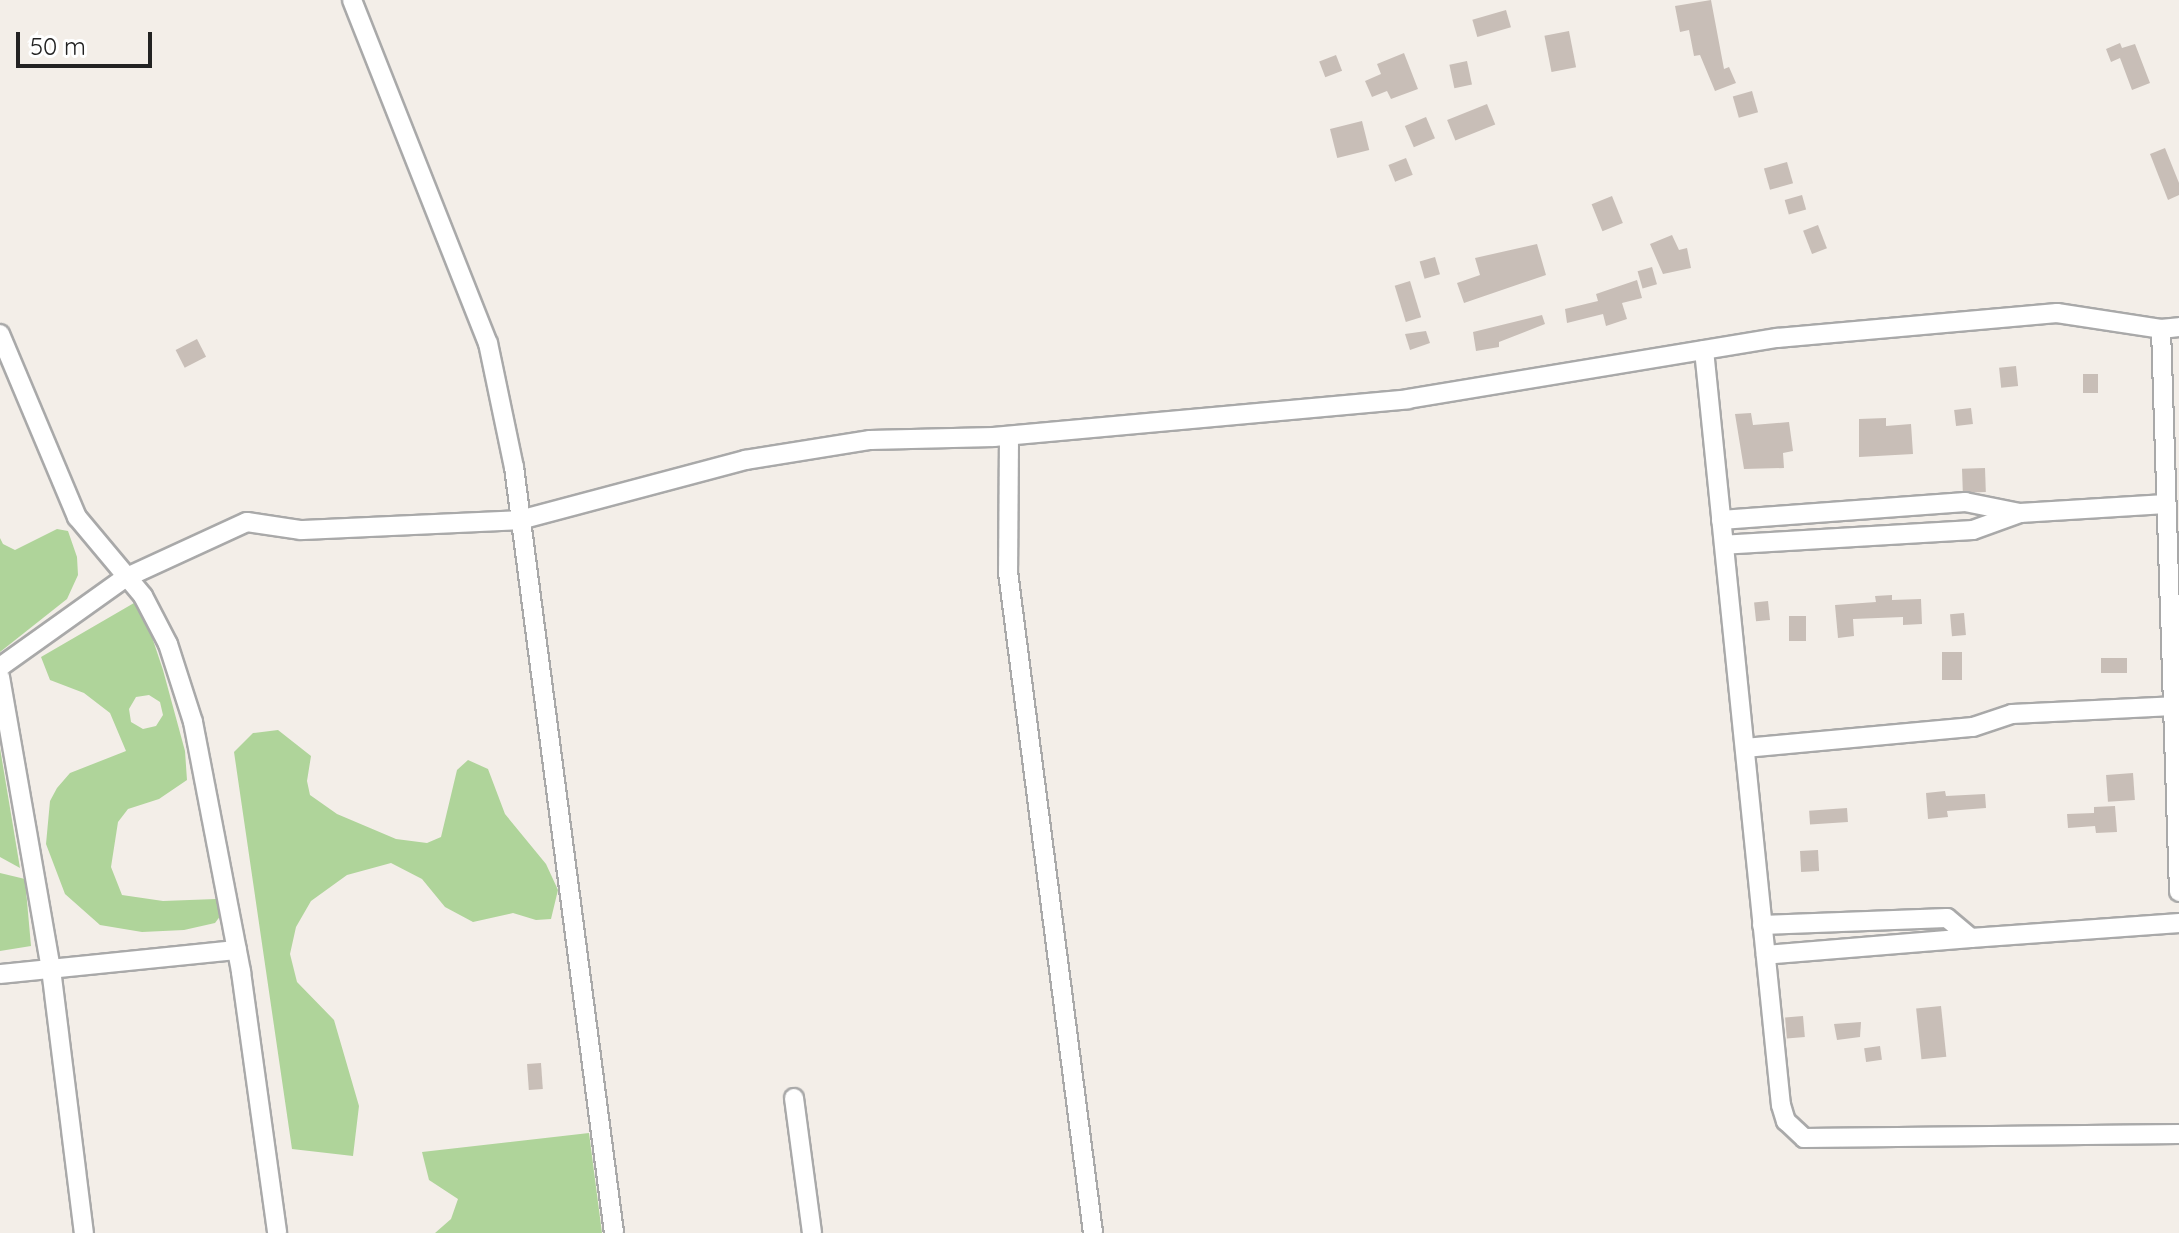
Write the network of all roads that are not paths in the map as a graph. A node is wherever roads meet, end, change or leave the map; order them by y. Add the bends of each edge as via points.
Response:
1 (352, 0) edge
2 (2170, 328) edge
3 (0, 334) edge
4 (1704, 350) junction
5 (1009, 436) junction
6 (2166, 504) junction
7 (2020, 513) junction
8 (520, 520) junction
9 (1721, 520) junction
10 (1724, 545) junction
11 (125, 578) junction
12 (0, 667) edge
13 (0, 677) edge
14 (2173, 706) junction
15 (1745, 748) junction
16 (2179, 892) edge
17 (2179, 923) edge
18 (1762, 925) junction
19 (1971, 938) junction
20 (237, 950) junction
21 (1766, 955) junction
22 (51, 969) junction
23 (0, 974) edge
24 (794, 1098) dead end
25 (2179, 1134) edge
26 (84, 1233) edge
27 (277, 1233) edge
28 (614, 1233) edge
29 (812, 1233) edge
30 (1093, 1233) edge

1 - 8 street via 488,343
2 - 4 street via 2057,313 1777,338
2 - 6 street
3 - 11 street via 77,517
4 - 5 street via 1408,399
4 - 9 street
5 - 8 street via 870,440 745,460
5 - 30 street via 1008,572
6 - 7 street
6 - 14 street
7 - 9 street via 1965,502
7 - 10 street via 1973,530
8 - 11 street via 301,530 247,522
8 - 28 street
9 - 10 street
10 - 15 street
11 - 12 street
11 - 20 street via 143,596 168,644 193,722
13 - 22 street
14 - 15 street via 2012,714 1973,727
14 - 16 street
15 - 18 street
17 - 19 street
18 - 19 street via 1947,918
18 - 21 street
19 - 21 street
20 - 22 street
20 - 27 street
21 - 25 street via 1781,1105 1786,1121 1804,1138
22 - 23 street
22 - 26 street
24 - 29 street

